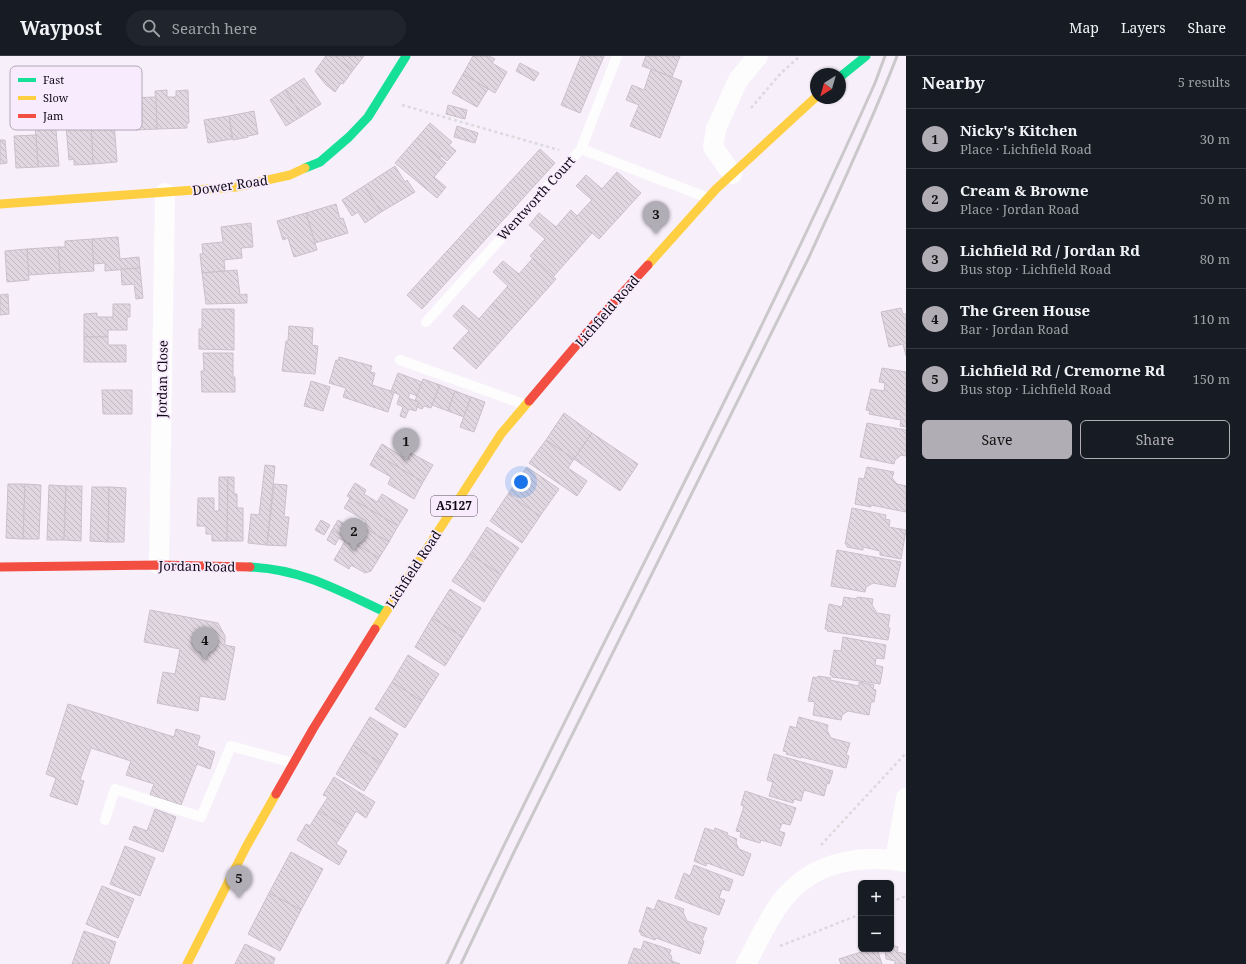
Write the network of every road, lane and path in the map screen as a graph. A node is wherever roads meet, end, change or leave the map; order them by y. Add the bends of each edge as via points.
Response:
1 (406, 56) edge
2 (616, 56) edge
3 (758, 56) edge
4 (800, 56) edge
5 (866, 56) edge
6 (846, 73) edge
7 (380, 99) junction
8 (810, 102) edge
9 (748, 110) dead end
10 (578, 152) junction
11 (732, 174) junction
12 (165, 193) junction
13 (708, 198) junction
14 (0, 204) edge
15 (426, 322) dead end
16 (400, 360) dead end
17 (526, 405) junction
18 (159, 565) junction
19 (0, 567) edge
20 (385, 612) junction
21 (906, 753) edge
22 (293, 763) junction
23 (906, 798) edge
24 (105, 820) dead end
25 (900, 861) edge
26 (817, 872) junction
27 (906, 896) edge
28 (894, 901) edge
29 (858, 915) edge
30 (748, 961) edge
31 (187, 964) edge

1 - 7 main road, Dower Road
2 - 10 lane, Wentworth Court
3 - 11 street via 738,80 716,129 713,147
4 - 9 path
5 - 6 main road
7 - 10 path
7 - 12 main road, Dower Road via 368,117 336,150 320,162 290,175 236,187
8 - 11 main road, Lichfield Road / A5127
10 - 13 lane
10 - 15 lane, Wentworth Court
11 - 13 main road, Lichfield Road / A5127
12 - 14 main road, Dower Road
12 - 18 street, Jordan Close
13 - 17 main road, Lichfield Road / A5127 via 596,322
16 - 17 lane
17 - 20 main road, Lichfield Road / A5127 via 501,434
18 - 19 main road, Jordan Road
18 - 20 main road, Jordan Road via 270,568 295,573
20 - 22 main road, Lichfield Road / A5127
21 - 26 path via 810,858
22 - 24 lane via 231,746 201,817 115,789
22 - 31 main road, Lichfield Road / A5127 via 246,847
23 - 25 street
25 - 26 street via 845,861
26 - 30 street via 795,886 784,899
27 - 28 path
29 - 30 path

